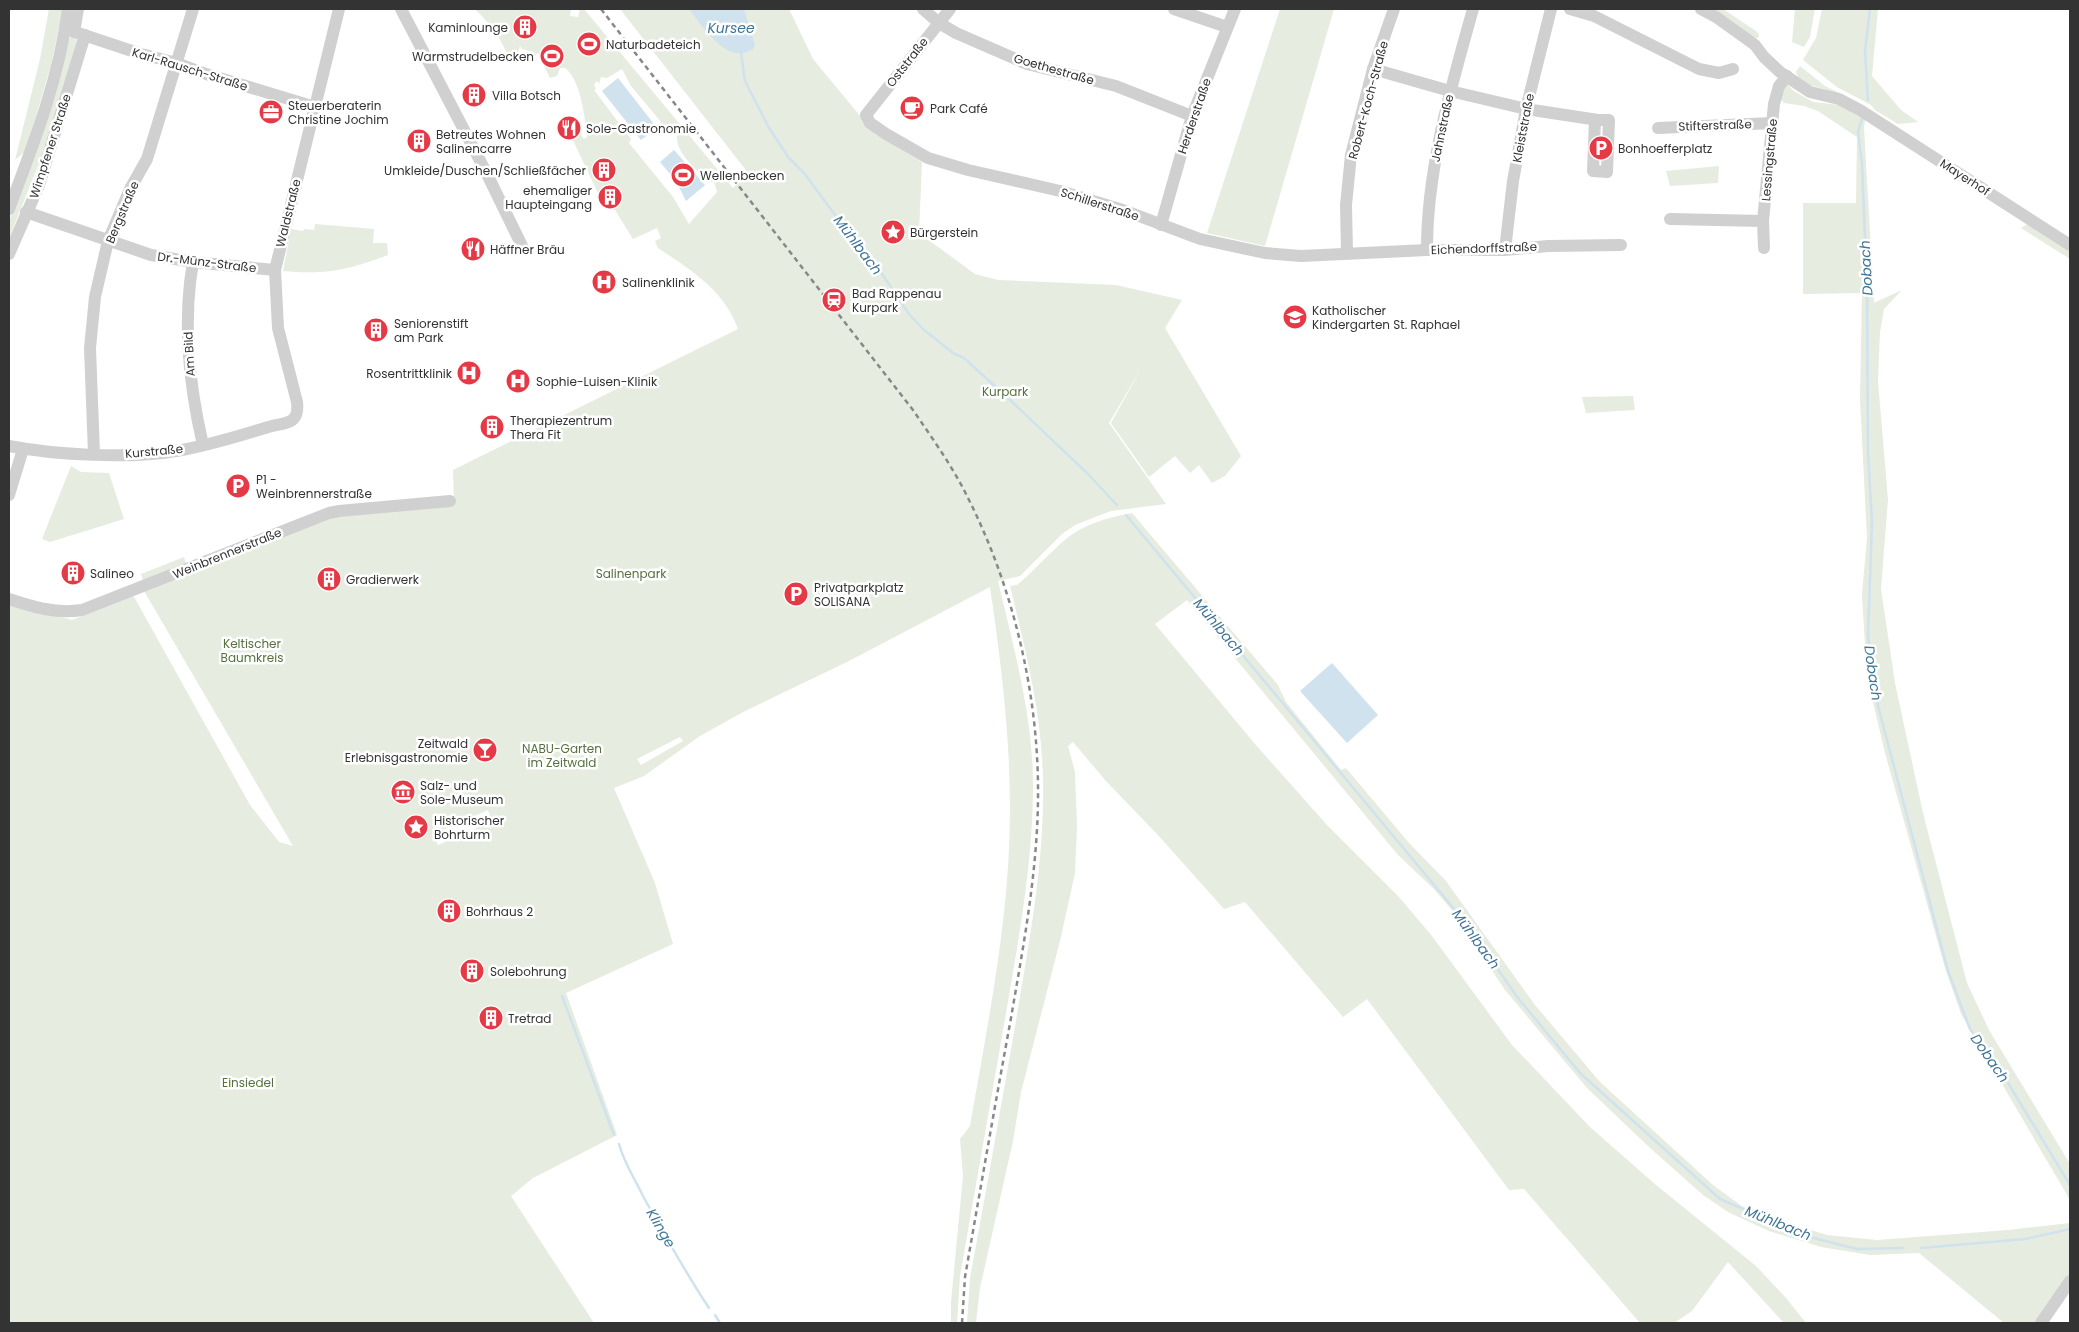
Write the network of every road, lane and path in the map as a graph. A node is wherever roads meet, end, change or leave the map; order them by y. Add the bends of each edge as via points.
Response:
1 (68, 9) edge
2 (78, 9) edge
3 (193, 9) edge
4 (339, 9) edge
5 (401, 9) edge
6 (923, 9) edge
7 (950, 9) edge
8 (1174, 9) edge
9 (1235, 9) edge
10 (1394, 9) edge
11 (1473, 9) edge
12 (1551, 9) edge
13 (1570, 9) edge
14 (1701, 9) edge
15 (939, 23) junction
16 (1227, 27) junction
17 (75, 32) junction
18 (177, 63) junction
19 (1374, 69) junction
20 (1733, 69) dead end
21 (1787, 76) junction
22 (1450, 91) junction
23 (315, 107) junction
24 (1526, 109) junction
25 (866, 115) joint
26 (1192, 116) junction
27 (1595, 120) junction
28 (1773, 123) junction
29 (1658, 128) dead end
30 (9, 208) edge
31 (26, 212) junction
32 (1670, 219) dead end
33 (1763, 221) junction
34 (1161, 225) junction
35 (108, 241) junction
36 (1621, 245) dead end
37 (2070, 245) edge
38 (1764, 248) dead end
39 (524, 250) dead end
40 (1426, 250) junction
41 (1506, 250) junction
42 (1347, 253) junction
43 (9, 254) edge
44 (193, 262) junction
45 (275, 270) junction
46 (295, 418) joint
47 (204, 445) junction
48 (9, 446) edge
49 (23, 448) junction
50 (94, 454) junction
51 (9, 495) edge
52 (450, 501) dead end
53 (9, 599) edge
54 (2070, 1281) edge
55 (2041, 1323) edge

1 - 17 street, Wimpfener Straße
2 - 17 street, Wimpfener Straße
3 - 18 street, Bergstraße
4 - 23 street, Waldstraße
5 - 39 street
6 - 15 street, Goethestraße
7 - 15 street, Oststraße
8 - 16 street
9 - 16 street, Herderstraße
10 - 19 street, Robert-Koch-Straße
11 - 22 street, Jahnstraße
12 - 24 street, Kleiststraße
13 - 20 street via 1594,16 1699,69 1719,73
14 - 21 street via 1772,53
15 - 25 street, Oststraße
15 - 26 street, Goethestraße via 1027,64 1116,86
16 - 26 street, Herderstraße
17 - 18 street, Karl-Rausch-Straße
17 - 30 street, Wimpfener Straße via 59,64 41,124
17 - 31 street, Wimpfener Straße via 39,185
18 - 23 street, Karl-Rausch-Straße
18 - 35 street, Bergstraße via 147,159 130,188
19 - 22 street
19 - 42 street, Robert-Koch-Straße via 1351,155 1346,205
21 - 28 street, Lessingstraße via 1778,86
21 - 37 street, Mayerhof via 1810,92 1839,99 1860,110
22 - 24 street
22 - 40 street, Jahnstraße via 1432,172
23 - 45 street, Waldstraße
24 - 27 street
24 - 41 street, Kleiststraße via 1513,181
25 - 34 street, Schillerstraße via 870,123 928,158 1060,191
26 - 34 street, Herderstraße
27 - 27 street via 1609,120 1607,172 1593,171
28 - 29 street, Stifterstraße
28 - 33 street, Lessingstraße
31 - 35 street, Dr.-Münz-Straße
31 - 43 street, Wimpfener Straße
32 - 33 street
33 - 38 street, Lessingstraße
34 - 42 street, Schillerstraße via 1200,239 1265,253 1301,256
35 - 44 street, Dr.-Münz-Straße via 151,255
35 - 50 street, Bergstraße via 95,298 90,348
36 - 41 street, Eichendorffstraße
40 - 41 street, Eichendorffstraße
40 - 42 street, Eichendorffstraße
44 - 45 street, Dr.-Münz-Straße
44 - 47 street, Am Bild via 188,346 192,391
45 - 46 street, Waldstraße via 278,328 298,402
46 - 47 street, Kurstraße via 288,423
47 - 50 street, Kurstraße via 138,454
48 - 49 street, Kurstraße
49 - 50 street, Kurstraße
49 - 51 street
52 - 53 street, Weinbrennerstraße via 329,513 82,610 49,610
54 - 55 street

